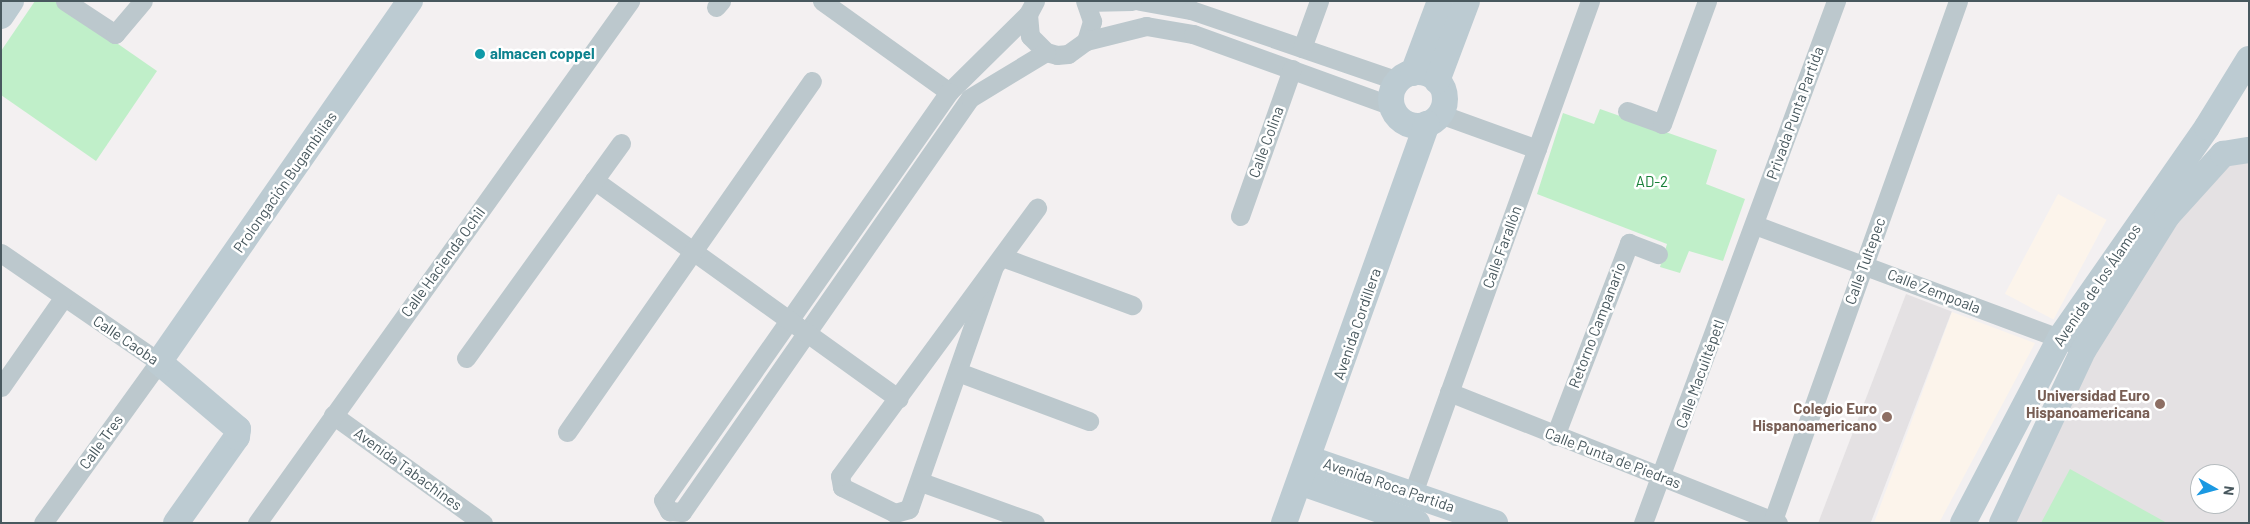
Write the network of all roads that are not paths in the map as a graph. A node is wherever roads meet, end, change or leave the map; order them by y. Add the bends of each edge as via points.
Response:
1 (11, 1) edge
2 (65, 1) edge
3 (143, 1) edge
4 (410, 1) edge
5 (630, 1) edge
6 (822, 1) edge
7 (1132, 1) edge
8 (1140, 1) edge
9 (1319, 1) edge
10 (1440, 1) edge
11 (1467, 1) edge
12 (1590, 1) edge
13 (1707, 1) edge
14 (1836, 1) edge
15 (1958, 1) edge
16 (1085, 2) edge
17 (1193, 6) edge
18 (1032, 8) edge
19 (1, 16) edge
20 (1251, 30) junction
21 (1086, 41) junction
22 (1302, 48) junction
23 (1242, 51) junction
24 (1046, 52) junction
25 (2249, 59) edge
26 (1292, 69) junction
27 (1416, 78) junction
28 (812, 80) dead end
29 (949, 92) junction
30 (1392, 106) junction
31 (1627, 111) dead end
32 (1433, 119) junction
33 (621, 143) dead end
34 (909, 148) junction
35 (1537, 150) junction
36 (2249, 150) edge
37 (927, 160) junction
38 (594, 180) junction
39 (1037, 208) dead end
40 (1240, 216) dead end
41 (1755, 225) junction
42 (1, 253) edge
43 (692, 253) junction
44 (1658, 254) dead end
45 (997, 263) junction
46 (1863, 264) junction
47 (63, 298) junction
48 (2096, 304) junction
49 (1132, 305) dead end
50 (788, 321) junction
51 (806, 334) junction
52 (2060, 338) junction
53 (2084, 349) junction
54 (466, 358) dead end
55 (160, 362) junction
56 (958, 372) junction
57 (1, 387) edge
58 (1449, 392) junction
59 (899, 399) junction
60 (333, 415) junction
61 (1088, 421) dead end
62 (568, 432) dead end
63 (1555, 436) junction
64 (1310, 459) junction
65 (1662, 477) junction
66 (920, 482) junction
67 (1302, 483) junction
68 (1413, 492) junction
69 (1776, 522) edge
70 (43, 523) edge
71 (176, 523) edge
72 (257, 523) edge
73 (484, 523) edge
74 (1034, 523) edge
75 (1284, 523) edge
76 (1417, 523) edge
77 (1495, 523) edge
78 (1644, 523) edge
79 (1963, 523) edge
80 (2002, 523) edge

1 - 19 street
2 - 3 street via 115,34 122,31
4 - 55 street, Prolongación Bugambilias
5 - 60 street, Calle Hacienda Ochil
6 - 29 street
7 - 16 street
8 - 17 street
9 - 22 street
10 - 27 street
11 - 27 street
12 - 35 street, Calle Farallón
13 - 31 street via 1662,124
14 - 41 street, Privada Punta Partida
15 - 46 street, Calle Tultepec
16 - 21 street via 1092,21
17 - 20 street
18 - 24 street via 1030,36
18 - 29 street
20 - 22 street
20 - 23 street
21 - 23 street via 1146,26 1193,34
21 - 24 street via 1068,54
22 - 27 street
23 - 26 street
24 - 37 street via 970,98
25 - 48 street, Avenida de los Álamos
26 - 30 street
26 - 40 street, Calle Colina
27 - 30 street
27 - 32 street, Avenida Cordillera via 1444,97
28 - 43 street
29 - 34 street
30 - 32 street via 1401,120
32 - 35 street
32 - 64 street, Avenida Cordillera
33 - 38 street
34 - 37 street
34 - 50 street
35 - 58 street, Calle Farallón
36 - 48 street, Avenida de los Álamos via 2224,154 2206,169
37 - 51 street
38 - 43 street
38 - 54 street
39 - 45 street
41 - 46 street, Calle Zempoala
41 - 65 street, Calle Macuiltépetl
42 - 47 street, Calle Caoba
43 - 50 street
43 - 62 street
44 - 63 street, Retorno Campanario via 1629,244
45 - 49 street
45 - 56 street
45 - 59 street
46 - 52 street, Calle Zempoala
46 - 69 street, Calle Tultepec
47 - 55 street, Calle Caoba
47 - 57 street
48 - 52 street, Avenida de los Álamos
48 - 53 street, Avenida de los Álamos
50 - 51 street
50 - 51 street via 663,500 669,511 682,512
51 - 59 street
52 - 53 street, Calle Zempoala
52 - 79 street, Avenida de los Álamos
53 - 80 street, Avenida de los Álamos
55 - 70 street, Calle Tres
55 - 71 street, Calle Caoba via 234,424 237,437
56 - 61 street
56 - 66 street
58 - 63 street, Calle Punta de Piedras
58 - 68 street, Calle Farallón
59 - 66 street via 839,482 902,513 909,509
60 - 72 street, Calle Hacienda Ochil
60 - 73 street, Avenida Tabachines
63 - 65 street, Calle Punta de Piedras
64 - 67 street, Avenida Cordillera
64 - 68 street, Avenida Roca Partida
65 - 69 street, Calle Punta de Piedras
65 - 78 street, Calle Macuiltépetl
66 - 74 street
67 - 75 street, Avenida Cordillera
67 - 76 street, Avenida Roca Partida
68 - 77 street, Avenida Roca Partida

